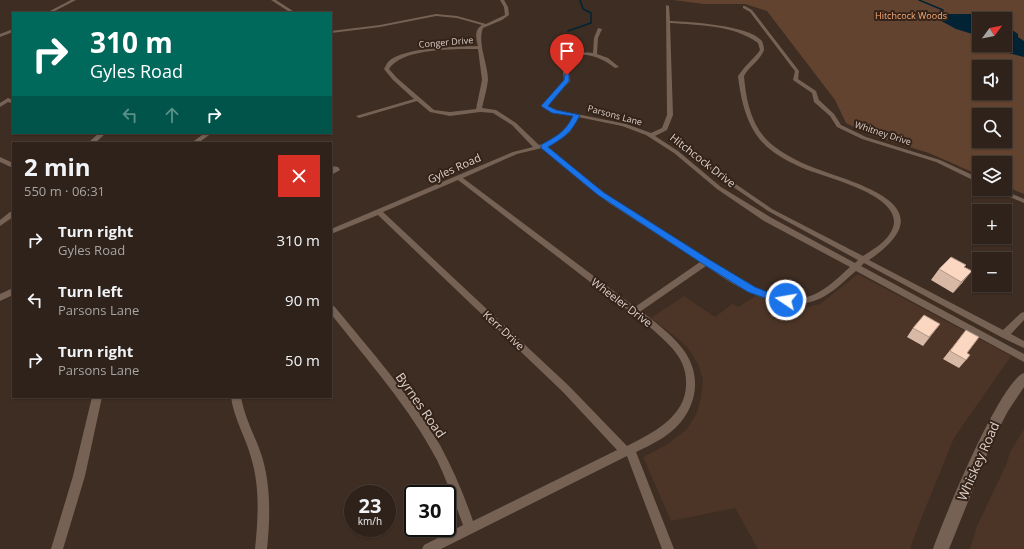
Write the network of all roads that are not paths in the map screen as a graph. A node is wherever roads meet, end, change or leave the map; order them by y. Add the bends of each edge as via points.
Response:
1 (74, 0) edge
2 (274, 0) edge
3 (502, 0) edge
4 (667, 6) dead end
5 (744, 7) dead end
6 (50, 12) edge
7 (292, 12) edge
8 (668, 22) junction
9 (486, 25) junction
10 (600, 29) dead end
11 (12, 30) edge
12 (332, 32) edge
13 (0, 36) edge
14 (481, 47) junction
15 (595, 55) junction
16 (617, 67) dead end
17 (418, 99) junction
18 (11, 100) edge
19 (0, 102) edge
20 (0, 105) edge
21 (479, 110) junction
22 (576, 115) junction
23 (359, 116) dead end
24 (103, 134) edge
25 (208, 134) edge
26 (653, 137) junction
27 (92, 142) edge
28 (196, 142) edge
29 (541, 147) junction
30 (1, 160) edge
31 (12, 166) edge
32 (332, 168) edge
33 (332, 173) edge
34 (458, 177) junction
35 (972, 178) edge
36 (1012, 196) edge
37 (1024, 201) edge
38 (380, 212) junction
39 (12, 215) edge
40 (0, 224) edge
41 (332, 232) edge
42 (863, 260) junction
43 (706, 262) junction
44 (855, 267) junction
45 (12, 292) edge
46 (0, 298) edge
47 (332, 309) edge
48 (635, 311) junction
49 (1024, 315) edge
50 (1004, 335) junction
51 (1024, 345) edge
52 (1024, 358) edge
53 (1024, 378) edge
54 (97, 398) edge
55 (236, 398) edge
56 (628, 451) junction
57 (470, 528) junction
58 (57, 549) edge
59 (261, 549) edge
60 (428, 549) edge
61 (668, 549) edge
62 (941, 549) edge

1 - 6 street
2 - 7 street
3 - 9 street via 508,13 504,18
4 - 8 street
5 - 35 street, Whitney Drive via 751,11 794,66 797,71 795,79 814,92 816,101 832,115 839,126 864,138 938,161
8 - 26 street via 670,114 665,129
8 - 42 street, Conger Drive via 737,31 760,40 762,52 745,68 741,76 751,120 761,137 777,151 801,165 877,194 893,209 898,220 895,233
9 - 12 street via 457,17 436,15
9 - 14 street via 481,27 478,34
10 - 15 street via 596,38
11 - 13 street
14 - 17 street, Conger Drive via 425,51 400,57 388,63 386,71
14 - 21 street via 485,80
15 - 16 street, Parsons Lane
15 - 22 street, Parsons Lane via 576,55 566,59 564,62 567,79 544,105 555,111
17 - 21 street, Conger Drive via 438,113 455,114
17 - 23 street
18 - 19 street
18 - 20 street
21 - 29 street, Conger Drive via 501,114
22 - 26 street, Parsons Lane via 624,125
22 - 29 street, Gyles Road via 571,128 564,135
24 - 27 street
25 - 28 street
26 - 42 street, Hitchcock Drive via 681,150 770,210
26 - 44 street, Hitchcock Drive via 684,157 719,188 749,208
29 - 34 street, Gyles Road via 515,153
29 - 43 street, Conger Drive via 601,193
30 - 31 street
32 - 33 street via 337,170
34 - 38 street, Gyles Road
34 - 48 street, Wheeler Drive
36 - 37 street
38 - 41 street, Gyles Road
38 - 56 street, Kerr Drive
39 - 40 street
42 - 44 street, Conger Drive
42 - 50 street, Hitchcock Drive
43 - 44 street, Conger Drive via 760,293 794,300 817,296
43 - 48 street
44 - 52 street, Hitchcock Drive
45 - 46 street
47 - 57 street, Byrnes Road via 421,424 446,466
48 - 56 street, Wheeler Drive via 677,348 689,368 691,389 684,408 673,423 657,436
49 - 50 street
50 - 51 street, Hitchcock Drive
53 - 62 main road, Whiskey Road via 993,425 976,460
54 - 58 street via 79,476
55 - 59 street via 240,418 258,460 264,521
56 - 57 street, Wheeler Drive
56 - 61 street, Kerr Drive
57 - 60 street, Wheeler Drive

